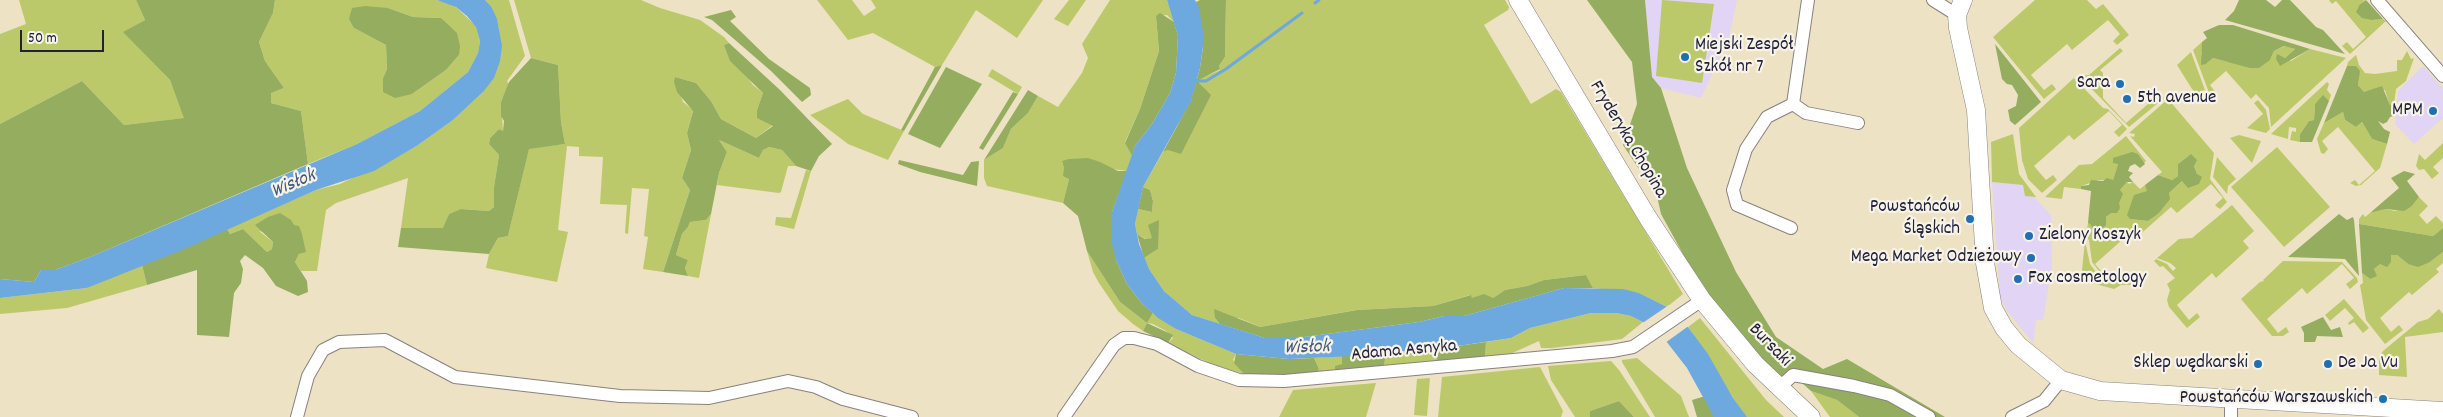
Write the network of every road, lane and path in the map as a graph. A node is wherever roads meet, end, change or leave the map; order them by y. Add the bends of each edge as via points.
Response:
1 (1518, 0) edge
2 (1808, 0) edge
3 (1933, 0) edge
4 (2377, 0) edge
5 (1960, 8) edge
6 (2443, 76) edge
7 (1793, 104) junction
8 (1858, 123) dead end
9 (1791, 228) dead end
10 (1697, 303) junction
11 (2061, 380) junction
12 (1780, 387) junction
13 (2231, 398) junction
14 (2443, 411) edge
15 (2420, 414) edge
16 (297, 417) edge
17 (912, 417) edge
18 (1064, 417) edge
19 (1811, 417) edge
20 (1929, 417) edge
21 (2012, 417) edge
22 (2231, 417) edge

1 - 10 street, Fryderyka Chopina
2 - 7 street
3 - 5 street
4 - 6 street
5 - 11 street via 1958,28 1976,110 1986,263 1993,308 2018,345
7 - 8 street via 1806,113
7 - 9 street via 1767,118 1746,149 1733,190 1737,205
10 - 12 street, Bursaki
10 - 18 street, Adama Asnyka via 1633,347 1612,351 1284,381 1238,380 1198,366 1157,344 1124,338 1114,345
11 - 13 street via 2100,391
11 - 21 street via 2044,401
12 - 19 street, Bursaki
12 - 20 street via 1793,375 1854,386 1890,395
13 - 15 street
13 - 22 street
14 - 15 street
16 - 17 street via 308,376 322,350 339,342 385,340 454,377 620,396 709,398 788,381

